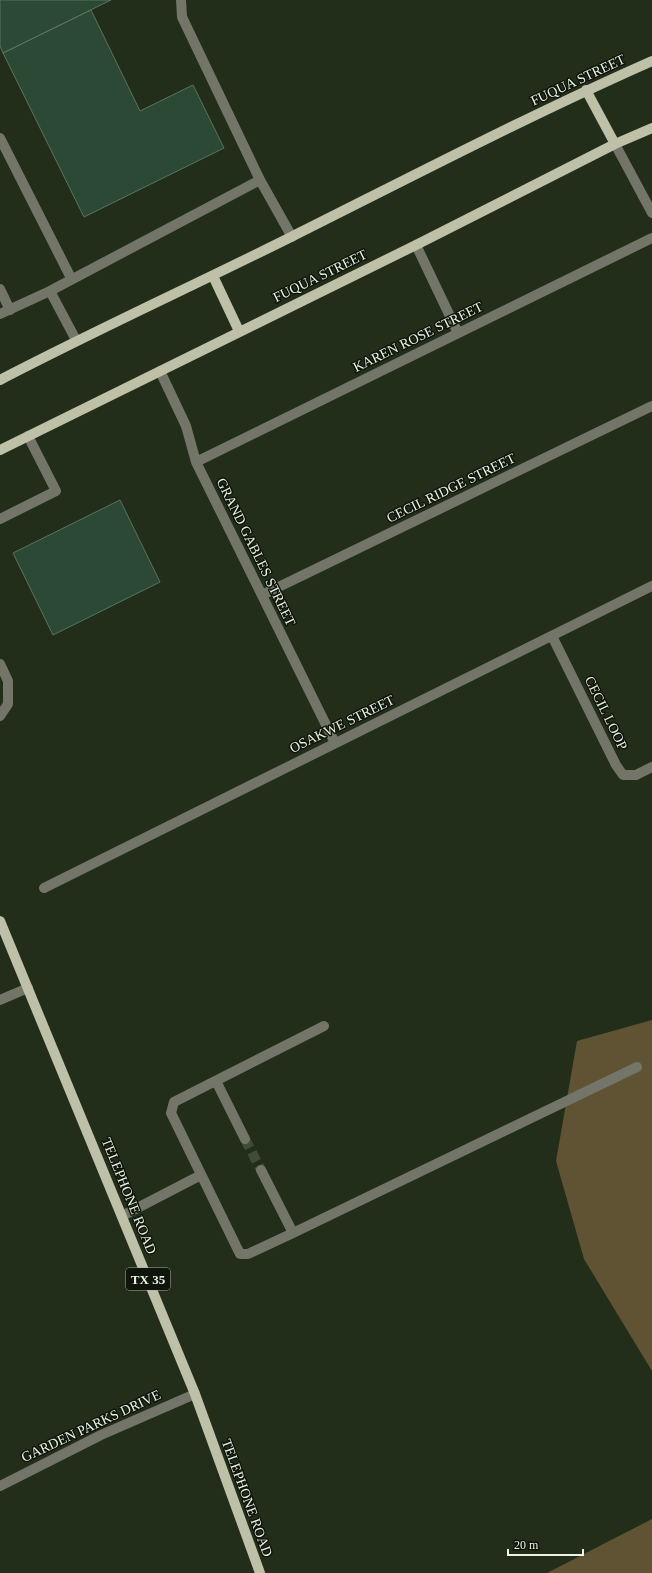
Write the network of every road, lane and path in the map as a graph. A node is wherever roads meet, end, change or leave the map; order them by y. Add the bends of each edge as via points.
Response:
1 (181, 0) edge
2 (652, 61) edge
3 (586, 90) junction
4 (652, 128) edge
5 (0, 138) edge
6 (615, 144) junction
7 (260, 180) junction
8 (652, 213) edge
9 (292, 237) junction
10 (652, 238) edge
11 (416, 245) junction
12 (213, 276) junction
13 (71, 278) junction
14 (0, 289) edge
15 (50, 290) junction
16 (10, 310) junction
17 (0, 314) edge
18 (239, 331) junction
19 (458, 333) junction
20 (76, 340) junction
21 (160, 371) junction
22 (0, 380) edge
23 (652, 406) edge
24 (28, 436) junction
25 (0, 450) edge
26 (196, 462) junction
27 (0, 519) edge
28 (652, 586) edge
29 (262, 595) junction
30 (552, 636) junction
31 (0, 664) edge
32 (0, 716) edge
33 (335, 743) junction
34 (652, 767) edge
35 (44, 888) dead end
36 (0, 921) edge
37 (28, 988) junction
38 (0, 1000) edge
39 (324, 1026) dead end
40 (638, 1067) dead end
41 (216, 1081) junction
42 (245, 1139) tunnel mouth
43 (261, 1170) tunnel mouth
44 (201, 1175) junction
45 (122, 1216) junction
46 (293, 1233) junction
47 (195, 1394) junction
48 (0, 1486) edge
49 (260, 1573) edge

1 - 7 street via 182,17
2 - 3 main road, FUQUA STREET
3 - 6 main road
3 - 9 main road, FUQUA STREET
4 - 6 main road, FUQUA STREET
5 - 13 street
6 - 8 street
6 - 11 main road, FUQUA STREET
7 - 9 street
7 - 13 street
9 - 12 main road, FUQUA STREET
10 - 19 street, KAREN ROSE STREET
11 - 18 main road, FUQUA STREET
11 - 19 street
12 - 18 main road
12 - 20 main road, FUQUA STREET
13 - 15 street
14 - 16 street
15 - 16 street
15 - 20 street
16 - 17 street
18 - 21 main road, FUQUA STREET
19 - 26 street, KAREN ROSE STREET
20 - 22 main road, FUQUA STREET
21 - 24 main road, FUQUA STREET
21 - 26 street, GRAND GABLES STREET via 186,426
23 - 29 street, CECIL RIDGE STREET
24 - 25 main road, FUQUA STREET
24 - 27 street via 56,491
26 - 29 street, GRAND GABLES STREET
28 - 30 street, OSAKWE STREET
29 - 33 street, GRAND GABLES STREET
30 - 33 street, OSAKWE STREET
30 - 34 street, CECIL LOOP via 623,775 636,775
31 - 32 street via 8,681 8,704
33 - 35 street, OSAKWE STREET
36 - 37 main road, TELEPHONE ROAD / TX 35
37 - 38 street
37 - 45 main road, TELEPHONE ROAD / TX 35
39 - 41 street
40 - 46 street
41 - 42 street
41 - 44 street via 174,1102 171,1113
43 - 46 street
44 - 45 street
44 - 46 street via 240,1254 248,1254
45 - 47 main road, TELEPHONE ROAD / TX 35
47 - 48 street, GARDEN PARKS DRIVE via 101,1435
47 - 49 main road, TELEPHONE ROAD / TX 35

